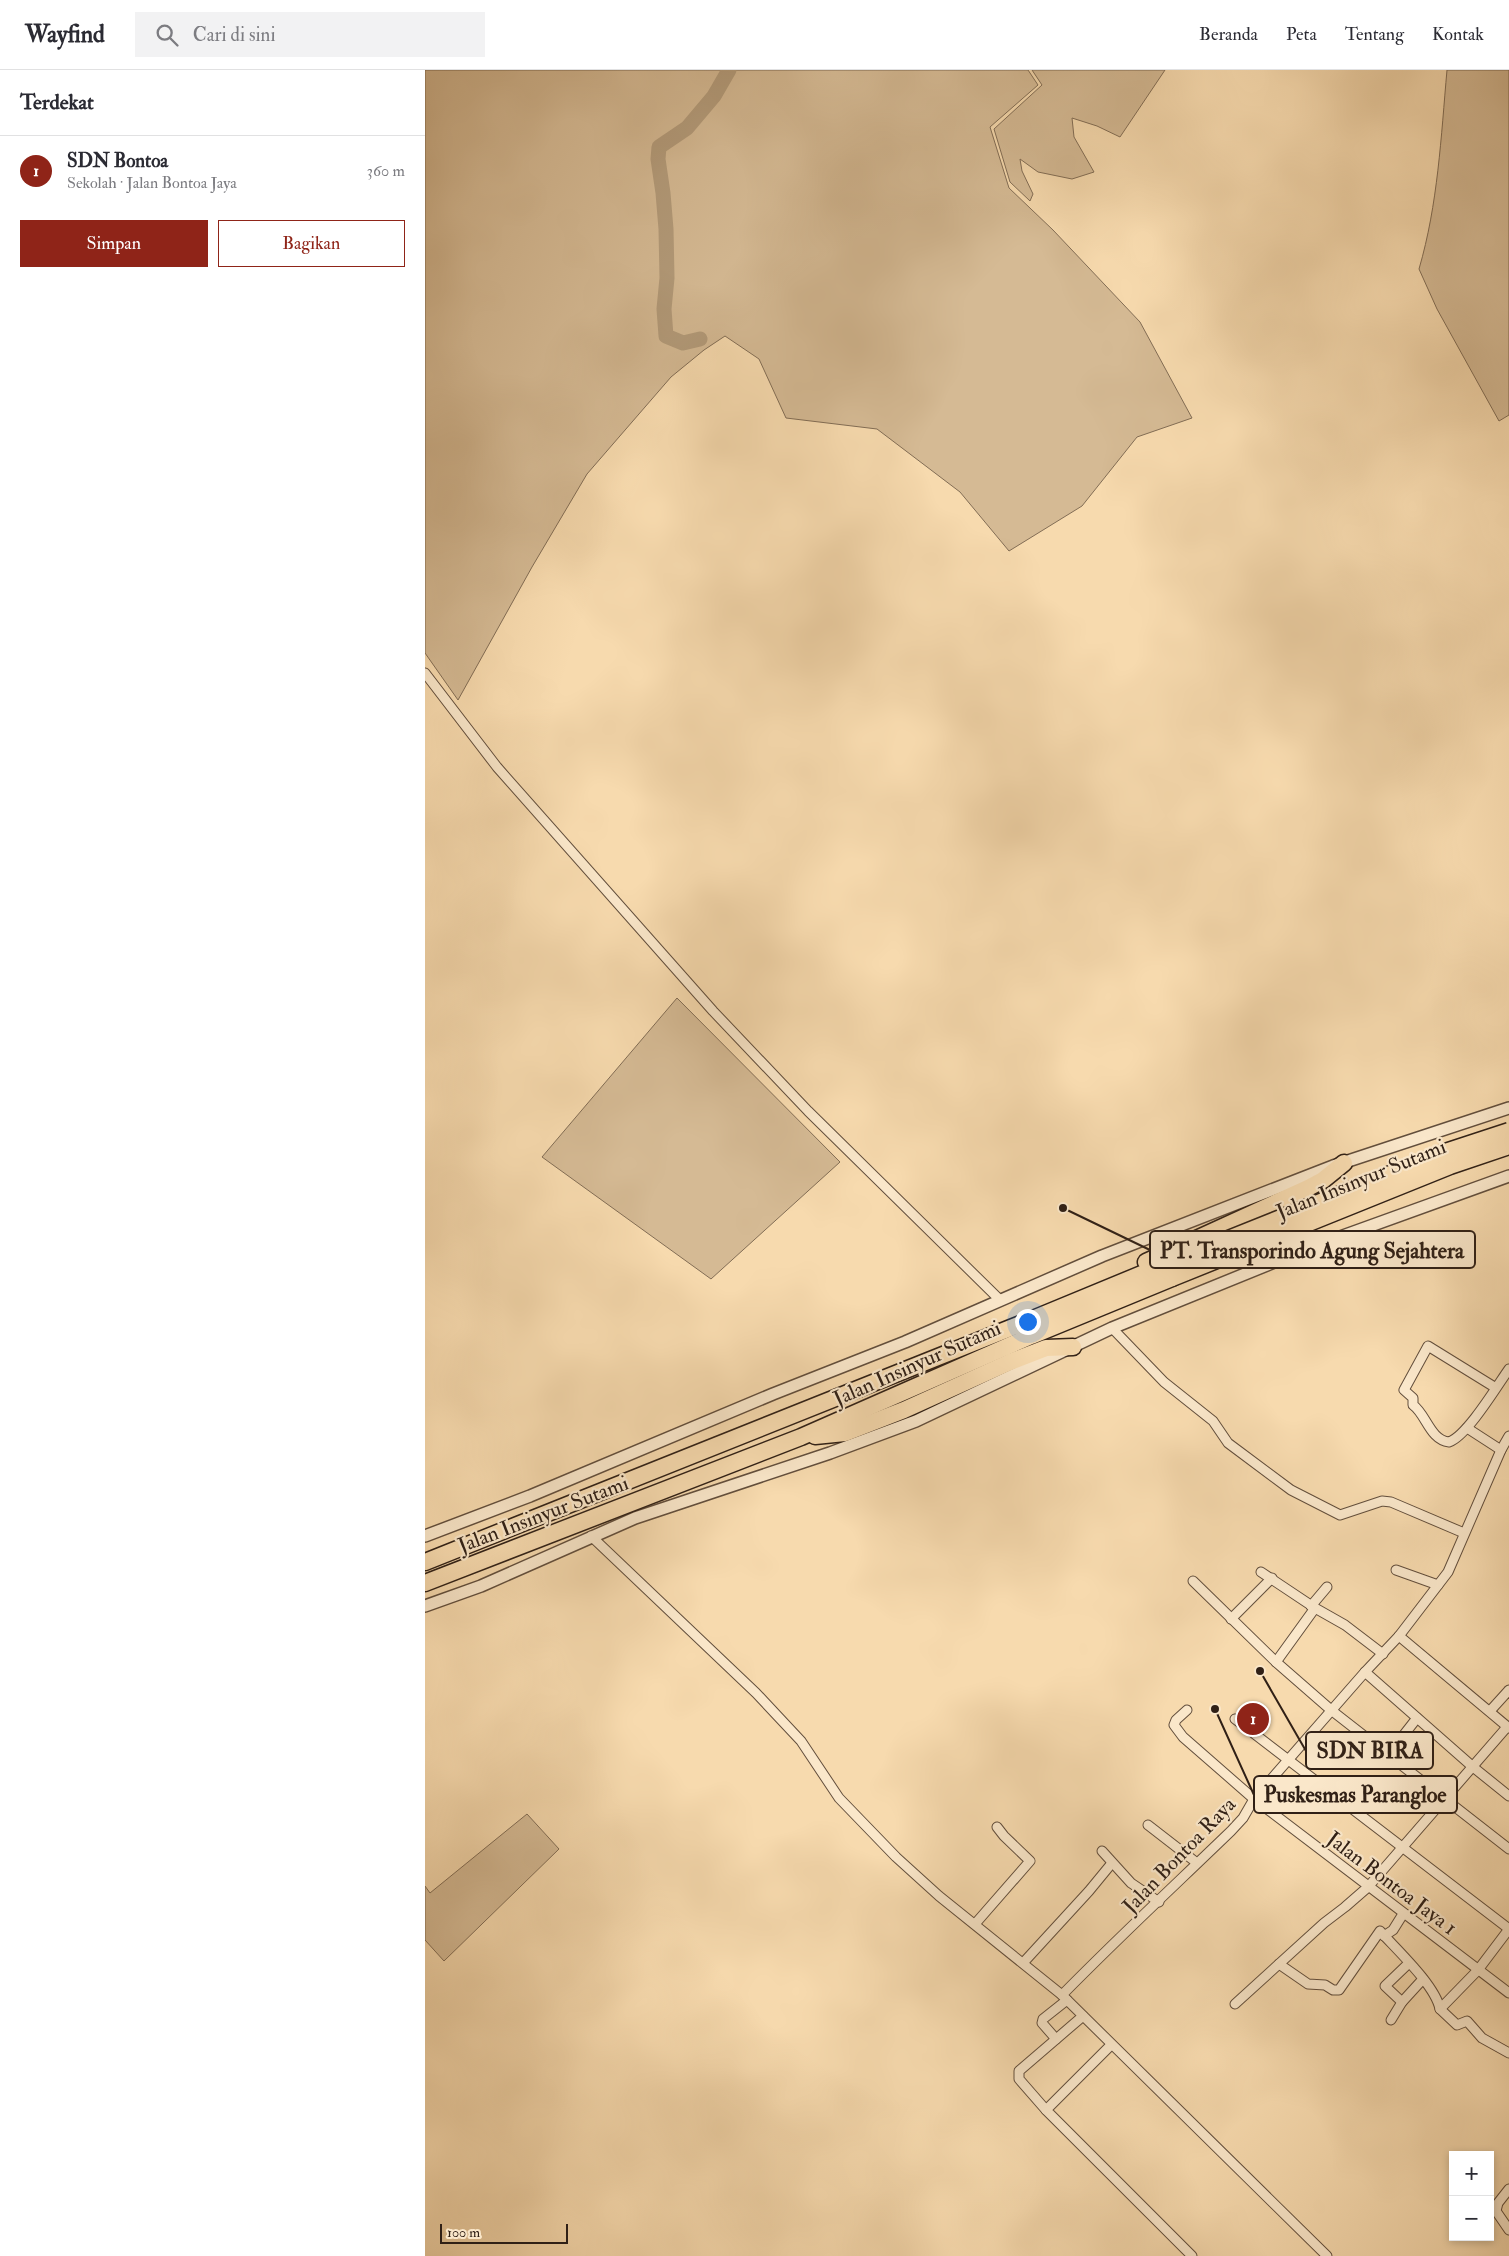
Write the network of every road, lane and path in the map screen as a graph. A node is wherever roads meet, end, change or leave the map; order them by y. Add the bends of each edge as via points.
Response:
1 (425, 673) edge
2 (1509, 1108) edge
3 (1496, 1112) junction
4 (1509, 1131) edge
5 (1509, 1147) edge
6 (1344, 1162) junction
7 (1508, 1179) edge
8 (1169, 1271) junction
9 (1091, 1295) junction
10 (1000, 1300) junction
11 (1112, 1328) junction
12 (1073, 1347) junction
13 (1509, 1369) edge
14 (1502, 1385) edge
15 (1467, 1428) junction
16 (1509, 1436) edge
17 (801, 1438) junction
18 (1501, 1450) junction
19 (1464, 1533) junction
20 (425, 1536) edge
21 (591, 1536) junction
22 (425, 1562) edge
23 (1396, 1570) dead end
24 (1261, 1572) dead end
25 (1271, 1578) junction
26 (1193, 1581) dead end
27 (425, 1582) edge
28 (1438, 1585) junction
29 (1327, 1587) dead end
30 (425, 1606) edge
31 (1313, 1607) junction
32 (1231, 1619) junction
33 (1399, 1636) junction
34 (1383, 1654) junction
35 (1276, 1662) junction
36 (1365, 1672) junction
37 (1509, 1690) edge
38 (1187, 1710) dead end
39 (1331, 1710) junction
40 (1490, 1712) junction
41 (1417, 1718) junction
42 (1235, 1719) dead end
43 (1508, 1727) edge
44 (1388, 1754) junction
45 (1290, 1760) junction
46 (1473, 1767) junction
47 (1509, 1796) edge
48 (1254, 1799) junction
49 (1445, 1799) junction
50 (1148, 1825) dead end
51 (997, 1827) dead end
52 (1402, 1847) junction
53 (1509, 1849) edge
54 (1101, 1852) dead end
55 (1112, 1863) junction
56 (1197, 1863) junction
57 (1368, 1887) junction
58 (1159, 1902) junction
59 (1403, 1914) junction
60 (975, 1924) junction
61 (1509, 1929) edge
62 (1385, 1936) junction
63 (1023, 1963) junction
64 (1409, 1963) junction
65 (1279, 1964) junction
66 (1478, 1970) junction
67 (1423, 1979) junction
68 (1509, 1993) edge
69 (1065, 1998) junction
70 (1402, 2002) junction
71 (1235, 2004) dead end
72 (1440, 2009) junction
73 (1083, 2016) junction
74 (1391, 2020) dead end
75 (1056, 2039) junction
76 (1111, 2045) junction
77 (1509, 2053) edge
78 (1046, 2110) junction
79 (1509, 2189) edge
80 (1509, 2230) edge
81 (1191, 2256) edge
82 (1327, 2256) edge

1 - 10 street via 497,767 713,1011 808,1111
2 - 3 street
3 - 5 street
3 - 6 street
4 - 8 highway, Jalan Insinyur Sutami, bridge via 1448,1151
5 - 8 highway, Jalan Insinyur Sutami, bridge
6 - 9 highway via 1316,1184 1128,1271
6 - 10 street via 1102,1256
7 - 11 street via 1304,1250
8 - 9 highway, Jalan Insinyur Sutami
8 - 17 highway, Jalan Insinyur Sutami
9 - 22 highway, Jalan Insinyur Sutami
10 - 20 street via 530,1496
11 - 12 street
11 - 19 street via 1164,1382 1213,1421 1228,1442 1301,1496 1340,1514 1376,1502 1391,1502
12 - 17 highway via 1037,1351 845,1433
12 - 21 street via 907,1425
13 - 14 street
14 - 15 street
14 - 15 street via 1428,1346 1404,1390 1414,1399 1413,1405 1425,1424 1446,1442 1452,1442
15 - 18 street
16 - 18 street, Jalan Bontoa Raya
17 - 27 highway, Jalan Insinyur Sutami
18 - 19 street, Jalan Bontoa Raya
19 - 28 street, Jalan Bontoa Raya via 1448,1572
21 - 30 street via 481,1586
21 - 60 street via 801,1740 839,1798 865,1827 939,1896
23 - 28 street
24 - 25 street
25 - 31 street
25 - 32 street
26 - 32 street
28 - 33 street, Jalan Bontoa Raya
29 - 31 street
31 - 34 street via 1345,1624
31 - 35 street
32 - 35 street
33 - 34 street, Jalan Bontoa Raya
33 - 40 street
34 - 36 street, Jalan Bontoa Raya
35 - 39 street
36 - 39 street, Jalan Bontoa Raya
36 - 41 street
37 - 40 street
38 - 48 street, Jalan Bontoa Jaya 1 via 1175,1720 1178,1731
39 - 44 street
39 - 45 street, Jalan Bontoa Raya
40 - 43 street
41 - 44 street
41 - 46 street
42 - 45 street
43 - 46 street
44 - 49 street
45 - 48 street, Jalan Bontoa Raya
45 - 52 street
46 - 47 street
46 - 49 street
48 - 56 street, Jalan Bontoa Raya via 1243,1818
48 - 57 street, Jalan Bontoa Jaya 1
49 - 52 street
49 - 53 street
50 - 56 street
51 - 60 street via 1030,1861
52 - 57 street
52 - 61 street
54 - 55 street
55 - 58 street
55 - 63 street
56 - 58 street, Jalan Bontoa Raya
57 - 59 street, Jalan Bontoa Jaya 1
57 - 65 street
58 - 69 street, Jalan Bontoa Raya via 1110,1947
59 - 62 street
59 - 66 street, Jalan Bontoa Jaya 1
60 - 63 street
61 - 66 street
62 - 64 street
62 - 65 street via 1380,1931 1339,1990 1308,1984
63 - 69 street
64 - 67 street
64 - 70 street via 1385,1986
65 - 71 street
66 - 68 street, Jalan Bontoa Jaya 1
66 - 72 street
67 - 70 street
67 - 72 street via 1439,2002
69 - 73 street
69 - 75 street, Jalan Bontoa Raya via 1042,2023
70 - 74 street
72 - 77 street via 1457,2025 1467,2021 1482,2038
73 - 75 street
73 - 76 street
75 - 78 street via 1018,2075
76 - 78 street
76 - 82 street
78 - 81 street
79 - 80 street via 1496,2211

